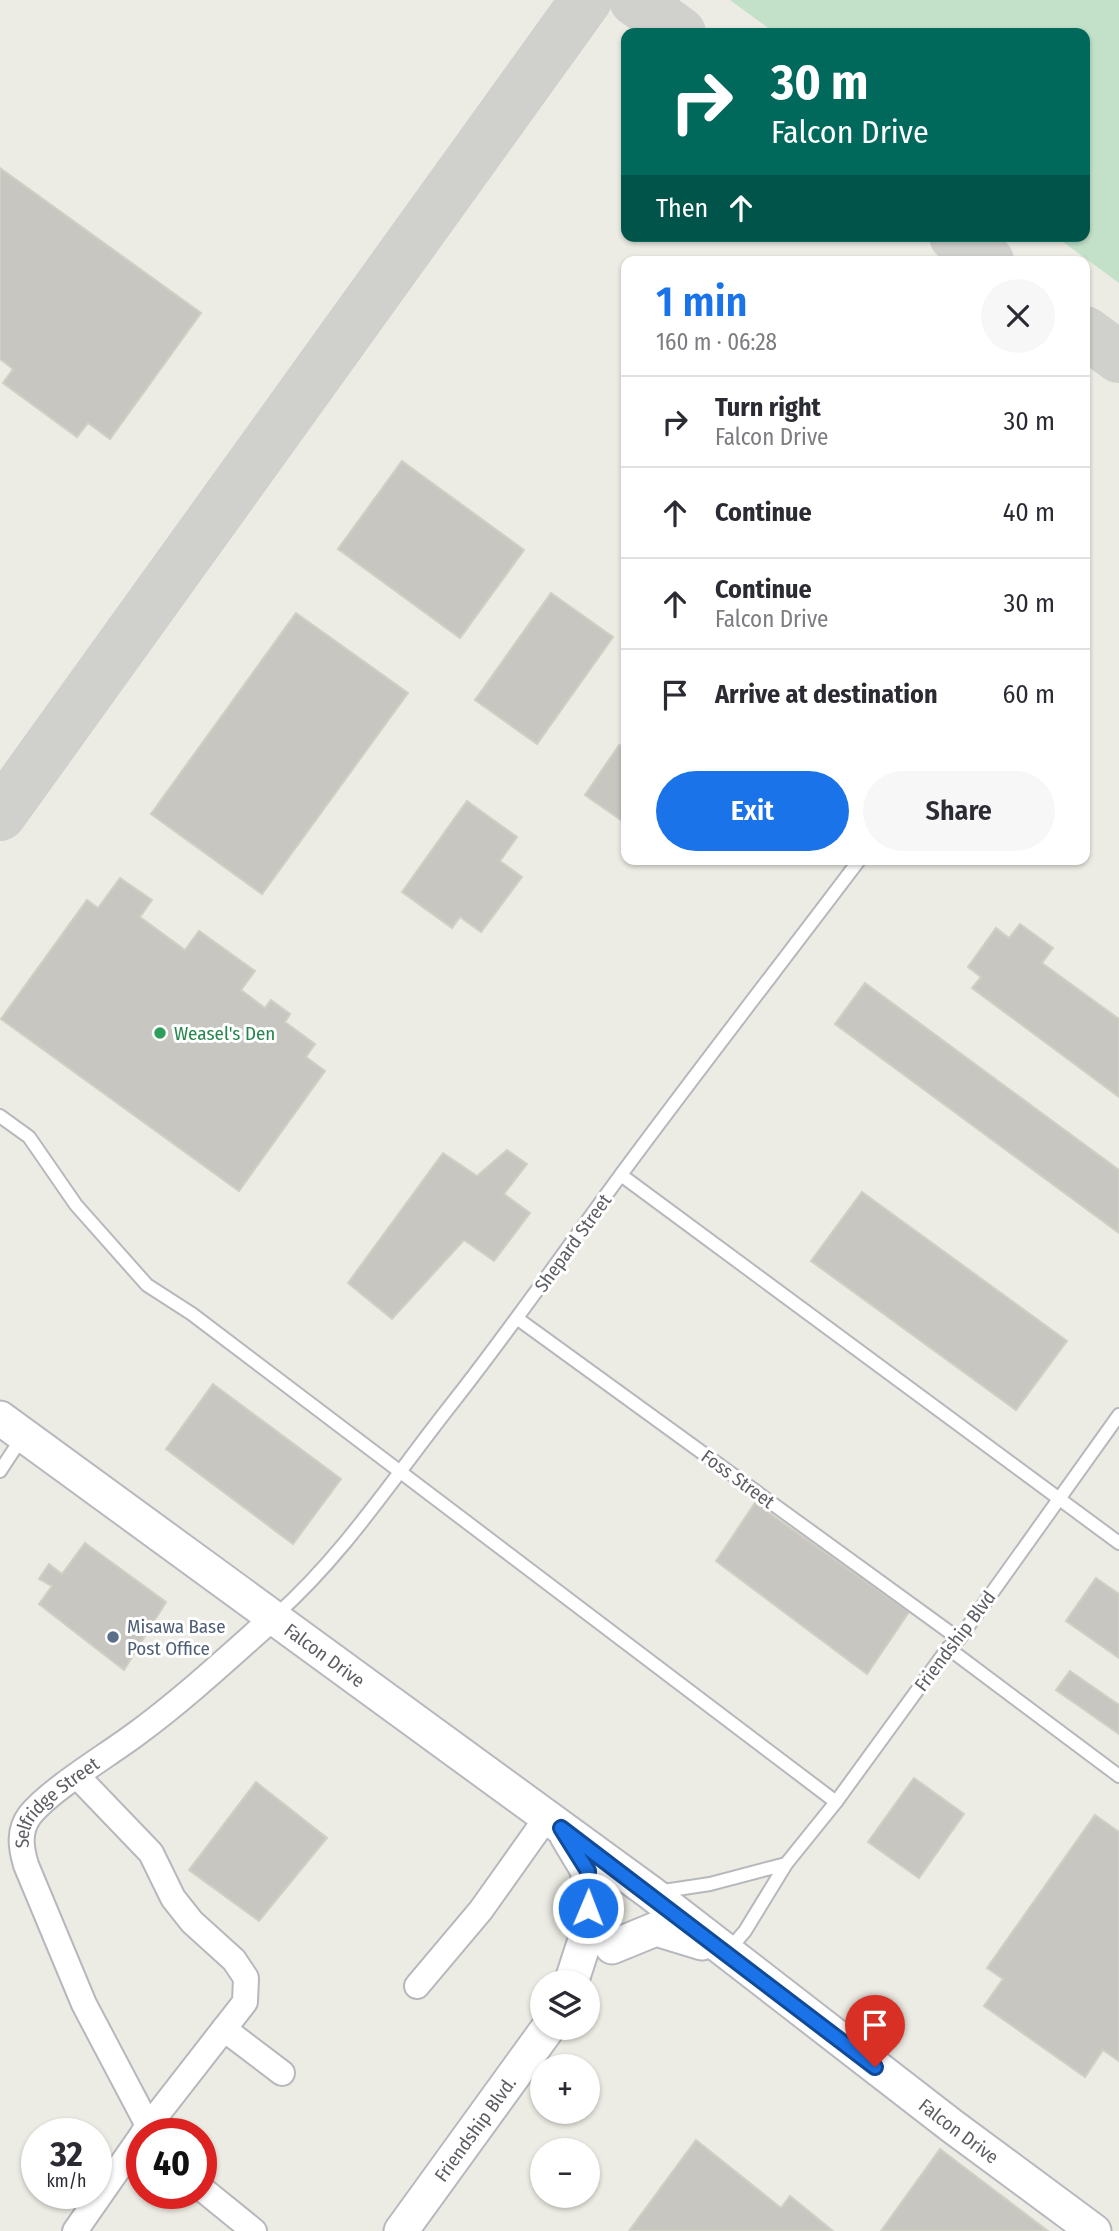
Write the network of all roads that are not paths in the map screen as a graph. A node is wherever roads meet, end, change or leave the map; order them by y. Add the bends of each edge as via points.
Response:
1 (855, 865) edge
2 (0, 1116) edge
3 (621, 1175) junction
4 (518, 1319) junction
5 (1119, 1415) edge
6 (12, 1427) edge
7 (0, 1471) edge
8 (398, 1472) junction
9 (1057, 1498) junction
10 (1119, 1543) edge
11 (275, 1616) junction
12 (954, 1643) junction
13 (1119, 1776) edge
14 (78, 1777) junction
15 (836, 1802) junction
16 (554, 1822) junction
17 (786, 1864) junction
18 (651, 1893) junction
19 (612, 1947) junction
20 (727, 1953) junction
21 (575, 1970) edge
22 (593, 1970) edge
23 (417, 1986) dead end
24 (224, 2029) junction
25 (539, 2040) edge
26 (282, 2073) dead end
27 (139, 2118) edge
28 (157, 2118) edge
29 (126, 2160) edge
30 (217, 2201) edge
31 (75, 2231) edge
32 (254, 2231) edge
33 (401, 2231) edge
34 (1094, 2231) edge

1 - 3 lane, Shepard Street
2 - 8 lane via 29,1137 76,1205 146,1285 192,1314
3 - 4 lane, Shepard Street
3 - 9 lane
4 - 8 lane, Shepard Street
4 - 12 lane, Foss Street
5 - 9 lane, Friendship Blvd
6 - 7 lane
6 - 11 street, Falcon Drive
8 - 11 lane, Shepard Street via 366,1519 302,1593
8 - 15 lane
9 - 10 lane
9 - 12 lane, Friendship Blvd
11 - 14 street, Selfridge Street
11 - 16 street, Falcon Drive
12 - 13 lane, Foss Street
12 - 15 lane, Friendship Blvd
14 - 24 street via 151,1853 173,1898 246,1978 245,2002
14 - 27 street, Selfridge Street via 30,1815 22,1830 21,1847 84,2004
15 - 17 lane, Friendship Blvd
16 - 18 street, Falcon Drive
16 - 21 street via 588,1871 586,1934
16 - 23 street
17 - 18 lane via 710,1884
17 - 20 lane, Friendship Blvd
18 - 19 street
18 - 20 street, Falcon Drive
19 - 20 street via 656,1929
19 - 22 street
20 - 34 street, Falcon Drive
24 - 26 street
24 - 28 street
25 - 33 street, Friendship Blvd.
29 - 31 street
30 - 32 street

